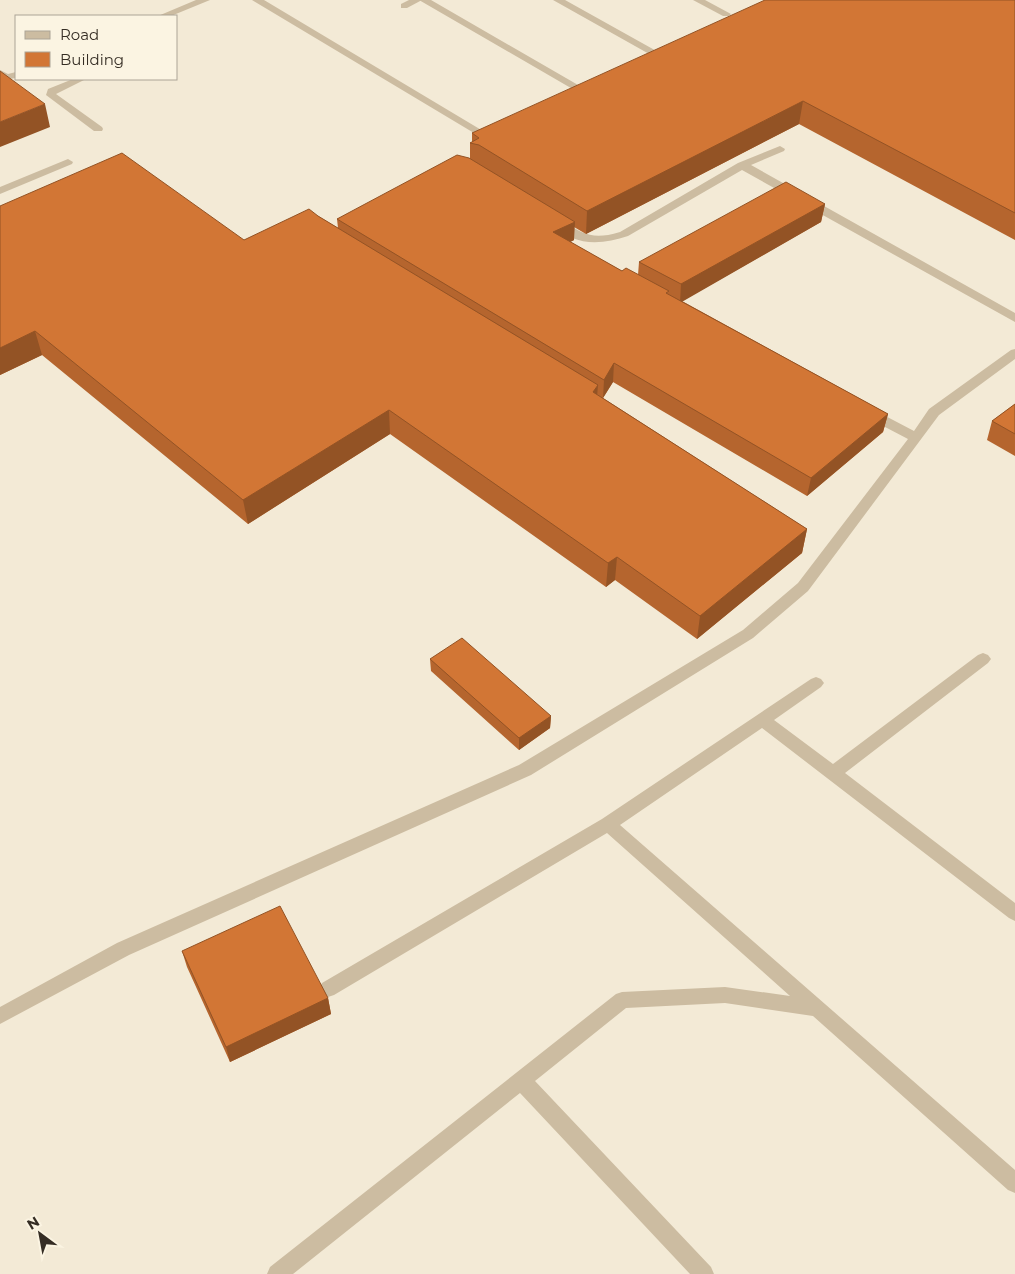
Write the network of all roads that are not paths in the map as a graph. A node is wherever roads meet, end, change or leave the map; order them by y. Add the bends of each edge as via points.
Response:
1 (205, 0) edge
2 (257, 0) edge
3 (417, 0) edge
4 (424, 0) edge
5 (558, 0) edge
6 (698, 0) edge
7 (404, 6) dead end
8 (726, 14) dead end
9 (166, 15) edge
10 (655, 53) edge
11 (0, 73) edge
12 (15, 75) edge
13 (79, 80) edge
14 (580, 89) edge
15 (98, 129) dead end
16 (483, 134) edge
17 (780, 149) dead end
18 (68, 162) dead end
19 (742, 165) junction
20 (0, 191) edge
21 (546, 215) edge
22 (1015, 318) edge
23 (1015, 353) edge
24 (856, 406) edge
25 (916, 438) junction
26 (983, 659) dead end
27 (816, 683) dead end
28 (762, 719) junction
29 (833, 773) junction
30 (608, 824) junction
31 (1015, 913) edge
32 (328, 989) dead end
33 (820, 1009) junction
34 (0, 1016) edge
35 (521, 1080) junction
36 (1013, 1176) edge
37 (277, 1274) edge
38 (704, 1274) edge

1 - 9 street
2 - 16 street
3 - 7 street
4 - 14 street
5 - 10 street
6 - 8 street
11 - 12 street via 7,78
13 - 15 street via 52,91 51,95
17 - 19 street
18 - 20 street
19 - 21 street via 624,234 605,240 585,240
19 - 22 street
23 - 25 street via 934,412
24 - 25 street
25 - 34 street via 803,587 748,634 525,770 123,949
26 - 29 street
27 - 28 street
28 - 29 street
28 - 30 street
29 - 31 street
30 - 32 street
30 - 33 street
33 - 35 street via 725,996 622,1000
33 - 36 street
35 - 37 street
35 - 38 street

